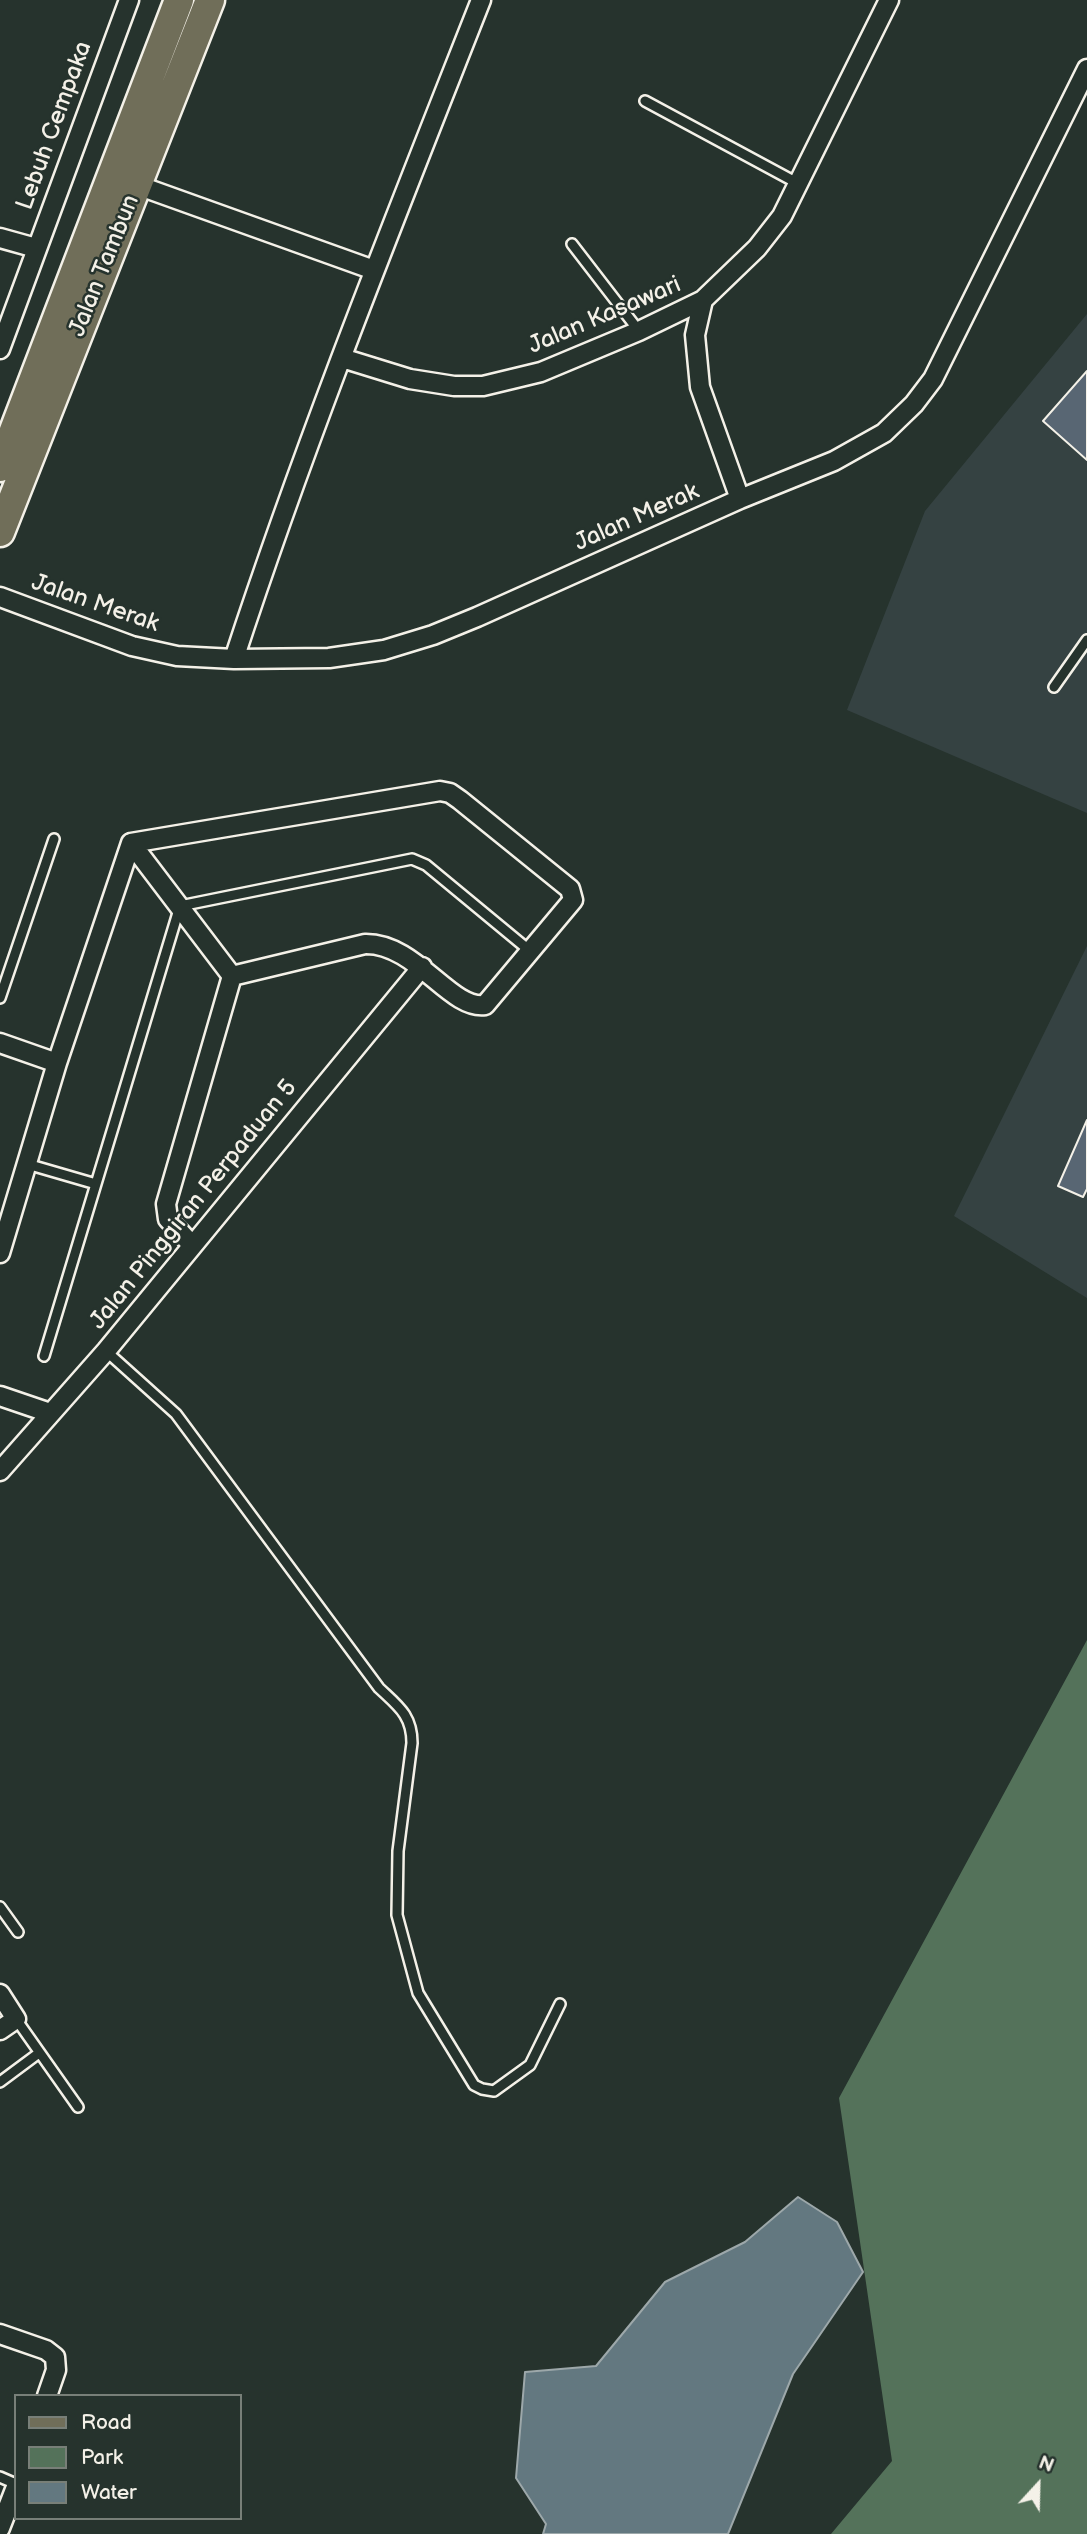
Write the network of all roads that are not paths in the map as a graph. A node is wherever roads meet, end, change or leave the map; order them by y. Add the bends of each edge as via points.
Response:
1 (129, 0) edge
2 (179, 0) edge
3 (210, 0) edge
4 (481, 0) edge
5 (889, 0) edge
6 (1087, 69) edge
7 (645, 101) dead end
8 (799, 184) junction
9 (137, 186) junction
10 (0, 238) edge
11 (572, 244) dead end
12 (36, 248) junction
13 (374, 270) junction
14 (702, 300) junction
15 (639, 331) junction
16 (0, 349) edge
17 (342, 358) junction
18 (0, 467) edge
19 (740, 499) junction
20 (0, 532) edge
21 (0, 597) edge
22 (1087, 639) edge
23 (234, 659) junction
24 (1054, 687) dead end
25 (54, 839) dead end
26 (131, 843) junction
27 (180, 906) junction
28 (530, 951) junction
29 (422, 967) junction
30 (232, 976) junction
31 (0, 998) edge
32 (0, 1043) edge
33 (57, 1063) junction
34 (27, 1164) junction
35 (96, 1184) junction
36 (192, 1245) junction
37 (0, 1253) edge
38 (106, 1351) junction
39 (44, 1356) dead end
40 (0, 1396) edge
41 (51, 1413) junction
42 (0, 1471) edge
43 (0, 1907) edge
44 (18, 1932) dead end
45 (0, 1994) edge
46 (560, 2004) dead end
47 (16, 2019) junction
48 (0, 2030) edge
49 (40, 2053) junction
50 (0, 2082) edge
51 (78, 2107) dead end
52 (0, 2334) edge
53 (48, 2394) edge
54 (14, 2490) edge
55 (0, 2528) edge

1 - 12 street, Lebuh Cempaka
2 - 18 main road, Jalan Tambun
3 - 9 main road, Jalan Tambun
4 - 13 street
5 - 8 street, Jalan Kasawari
6 - 19 street, Jalan Merak via 933,379 914,404 884,433 834,461
7 - 8 lane
8 - 14 street, Jalan Kasawari via 757,248
9 - 13 street
9 - 20 main road, Jalan Tambun
10 - 12 street
11 - 15 lane
12 - 16 street, Lebuh Cempaka
13 - 17 street
14 - 15 street, Jalan Kasawari
14 - 19 street via 695,335 701,387
15 - 17 street, Jalan Kasawari via 541,372 483,386 410,379
17 - 23 street via 277,527
19 - 23 street, Jalan Merak via 433,635 384,650 328,658
21 - 23 street, Jalan Merak via 132,646 177,656
22 - 24 lane
25 - 31 lane
26 - 27 street
26 - 28 street via 440,791 450,793 573,893 573,900
26 - 33 street
27 - 28 lane via 412,859 426,865
27 - 30 street
27 - 35 lane
28 - 29 street via 485,1005 475,1007
29 - 30 street via 389,947 365,944
29 - 36 street, Jalan Pinggiran Perpaduan 5
30 - 36 street via 166,1204 168,1219
32 - 33 street
33 - 34 street
34 - 35 lane
34 - 37 street
35 - 39 lane
36 - 38 street, Jalan Pinggiran Perpaduan 5
38 - 41 street, Jalan Pinggiran Perpaduan 5
38 - 46 lane via 176,1414 412,1726 398,1851 397,1915 418,1993 474,2085 494,2091 530,2065
40 - 41 street
41 - 42 street, Jalan Pinggiran Perpaduan 5
43 - 44 lane
45 - 47 street
47 - 48 street
47 - 49 lane
49 - 50 lane
49 - 51 lane
52 - 53 street via 55,2357
54 - 55 street

